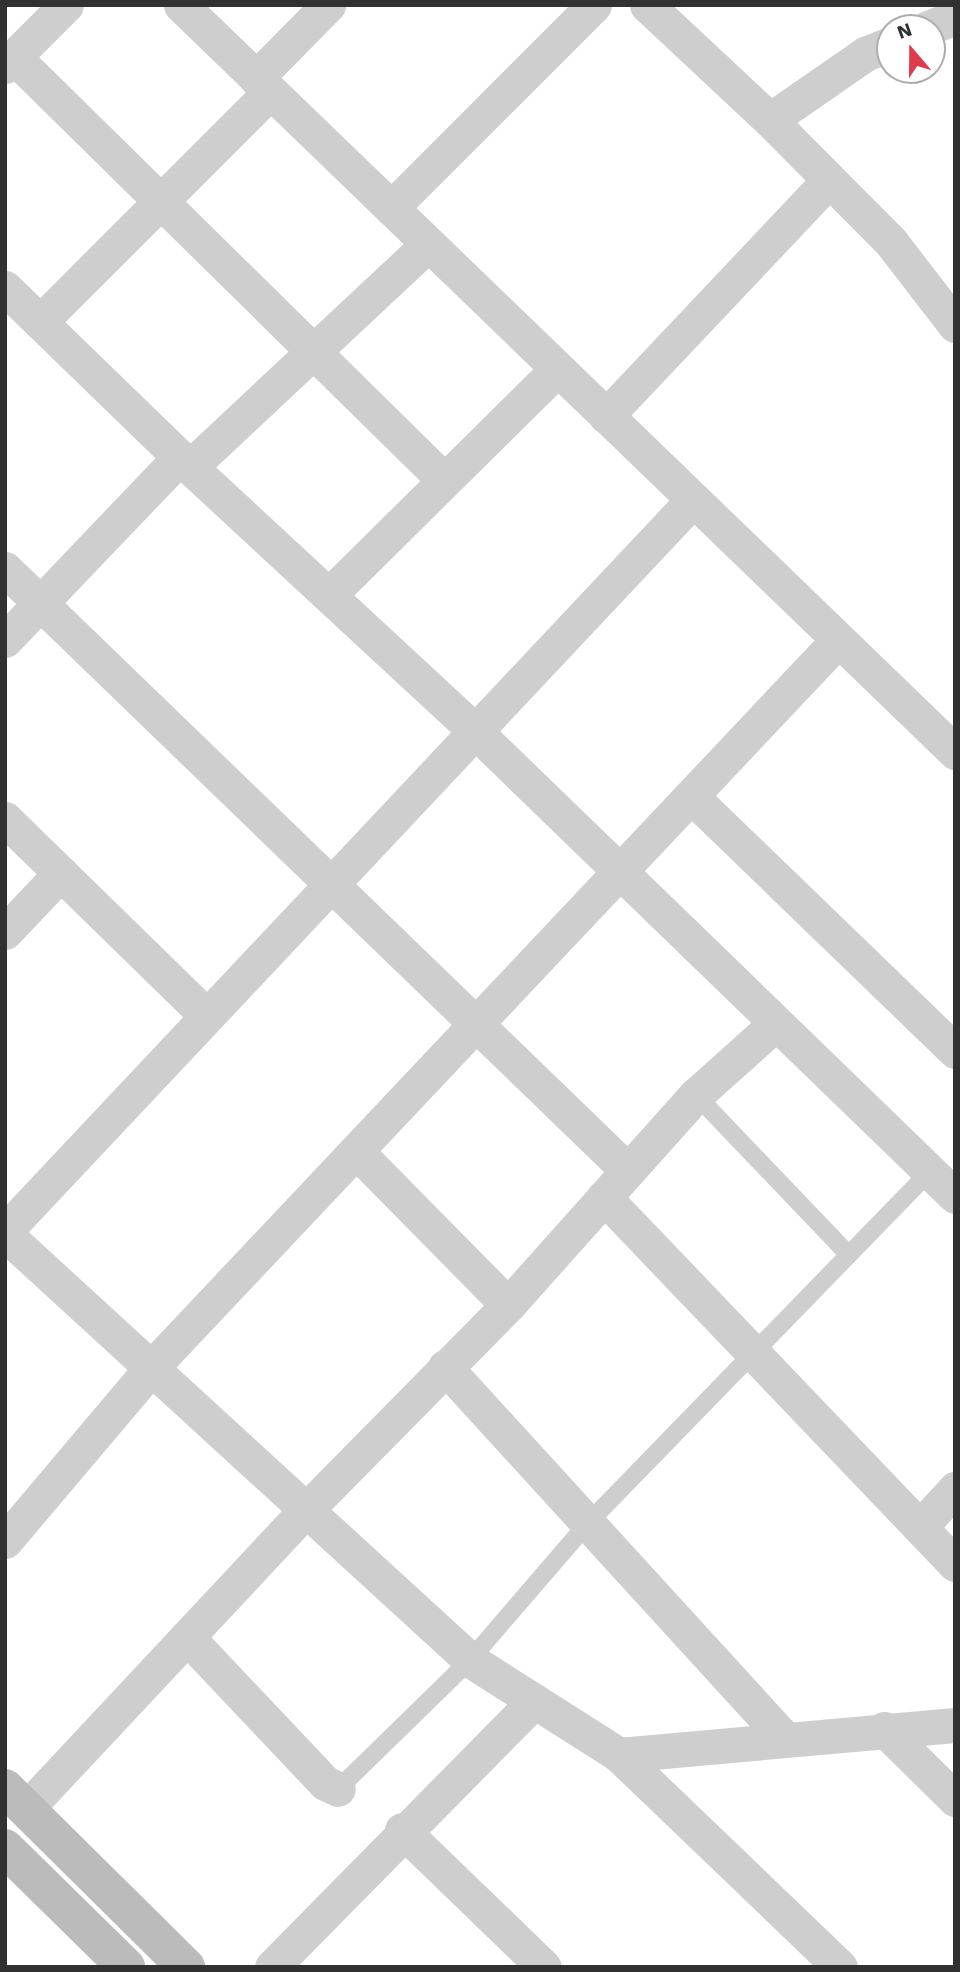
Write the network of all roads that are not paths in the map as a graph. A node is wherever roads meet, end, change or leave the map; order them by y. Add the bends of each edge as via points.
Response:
1 (66, 5) edge
2 (181, 5) edge
3 (328, 5) edge
4 (594, 5) edge
5 (646, 5) edge
6 (876, 50) edge
7 (9, 62) edge
8 (263, 85) junction
9 (770, 120) junction
10 (828, 181) junction
11 (162, 202) junction
12 (391, 208) junction
13 (428, 244) junction
14 (5, 288) edge
15 (40, 322) junction
16 (955, 326) edge
17 (315, 354) junction
18 (557, 369) junction
19 (606, 416) junction
20 (185, 462) junction
21 (444, 480) junction
22 (693, 500) junction
23 (5, 569) edge
24 (328, 595) junction
25 (41, 603) junction
26 (838, 639) junction
27 (5, 640) edge
28 (478, 734) junction
29 (955, 752) edge
30 (691, 796) junction
31 (5, 819) edge
32 (61, 873) junction
33 (621, 874) junction
34 (331, 884) junction
35 (5, 932) edge
36 (207, 1016) junction
37 (475, 1024) junction
38 (775, 1024) junction
39 (955, 1051) edge
40 (696, 1095) junction
41 (356, 1151) junction
42 (626, 1169) junction
43 (930, 1171) junction
44 (955, 1196) edge
45 (604, 1198) junction
46 (5, 1233) edge
47 (849, 1255) junction
48 (508, 1305) junction
49 (753, 1353) junction
50 (152, 1367) junction
51 (445, 1367) junction
52 (955, 1489) edge
53 (308, 1508) junction
54 (588, 1523) junction
55 (920, 1527) junction
56 (5, 1541) edge
57 (955, 1564) edge
58 (187, 1637) junction
59 (470, 1660) junction
60 (533, 1702) junction
61 (955, 1725) edge
62 (884, 1730) junction
63 (783, 1738) junction
64 (619, 1755) junction
65 (338, 1789) joint
66 (16, 1798) edge
67 (955, 1800) edge
68 (402, 1830) junction
69 (5, 1848) edge
70 (126, 1967) edge
71 (186, 1967) edge
72 (272, 1967) edge
73 (544, 1967) edge
74 (840, 1967) edge

1 - 7 street
2 - 8 street
3 - 8 street
4 - 12 street
5 - 9 street
6 - 9 street
7 - 11 street
8 - 11 street
8 - 12 street
9 - 10 street
10 - 16 street via 891,242
10 - 19 street
11 - 15 street
11 - 17 street
12 - 13 street
13 - 17 street
13 - 18 street
14 - 15 street
15 - 20 street
17 - 20 street
17 - 21 street
18 - 19 street
18 - 21 street
19 - 22 street
20 - 24 street
20 - 25 street
21 - 24 street
22 - 26 street
22 - 28 street
23 - 25 street
24 - 28 street
25 - 27 street
25 - 34 street
26 - 29 street
26 - 30 street
28 - 33 street
28 - 34 street
30 - 33 street
30 - 39 street
31 - 32 street
32 - 35 street
32 - 36 street
33 - 37 street
33 - 38 street
34 - 36 street
34 - 37 street
36 - 46 street
37 - 41 street
37 - 42 street
38 - 40 street
38 - 43 street
40 - 42 street
40 - 47 lane
41 - 48 street
41 - 50 street
42 - 45 street
43 - 44 street
43 - 47 lane
45 - 48 street
45 - 49 street
46 - 50 street
47 - 49 lane
48 - 51 street
49 - 54 lane
49 - 55 street
50 - 53 street
50 - 56 street
51 - 53 street
51 - 54 street
52 - 55 street
53 - 58 street
53 - 59 street
54 - 59 lane
54 - 63 street
55 - 57 street
58 - 65 street via 325,1783
58 - 66 street
59 - 60 street
59 - 65 lane
60 - 64 street
60 - 68 street
61 - 62 street
62 - 63 street
62 - 67 street
63 - 64 street
64 - 74 street
66 - 71 street
68 - 72 street
68 - 73 street
69 - 70 street

